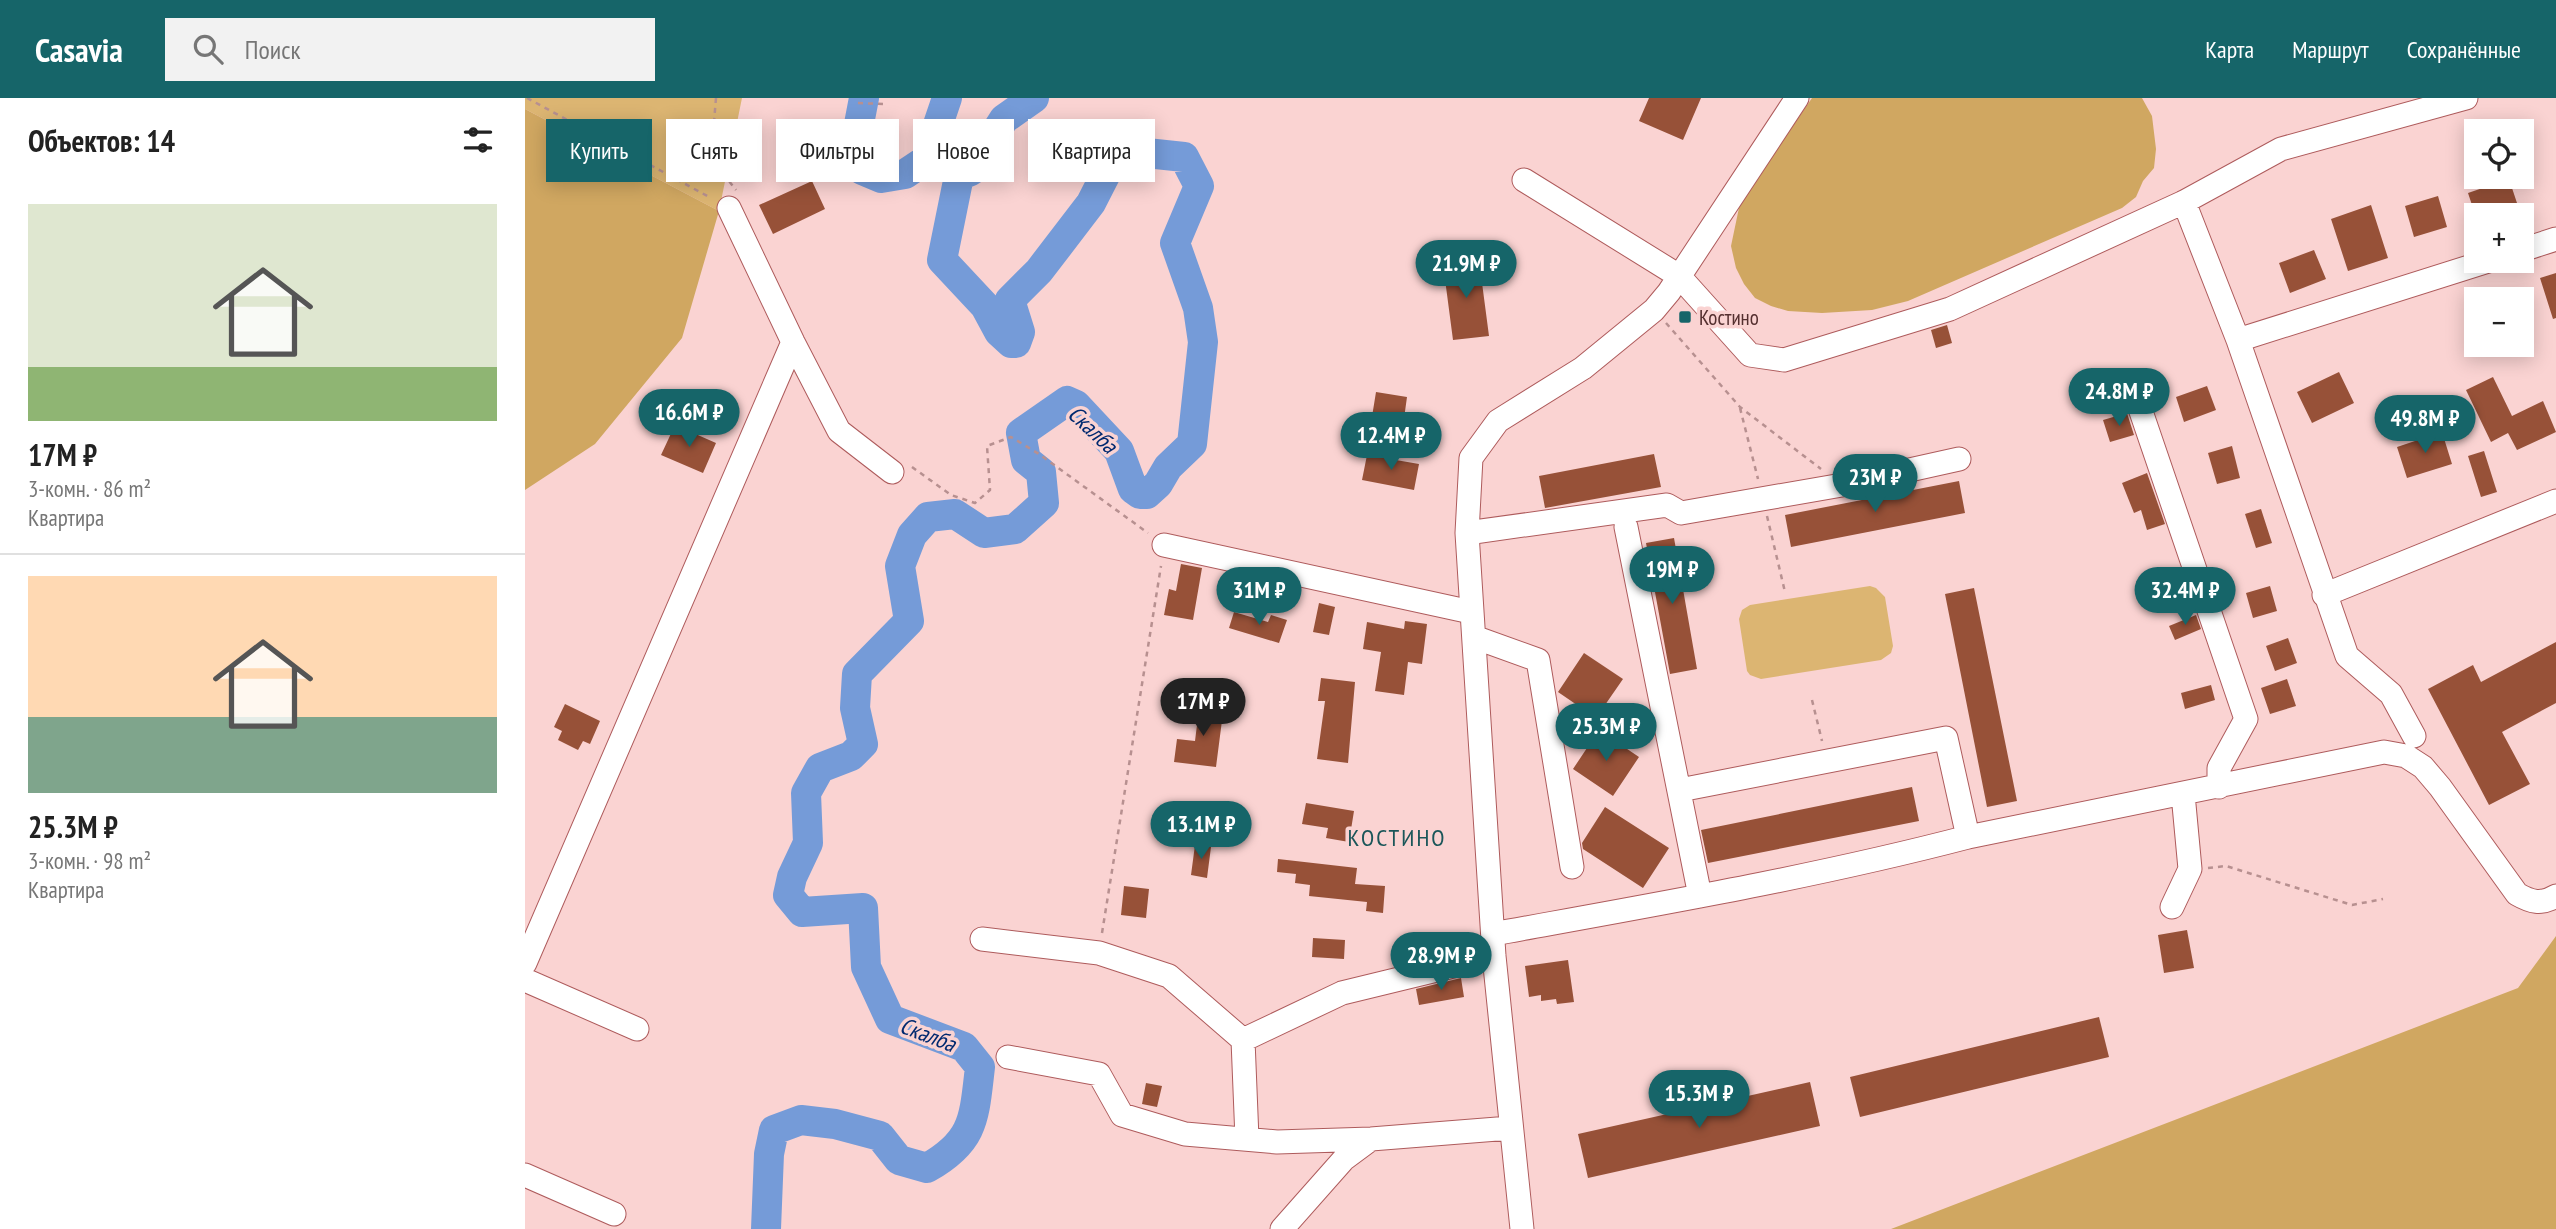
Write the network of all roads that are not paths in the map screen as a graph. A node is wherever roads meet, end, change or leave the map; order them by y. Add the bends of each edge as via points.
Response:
1 (1797, 98) edge
2 (2466, 98) edge
3 (1524, 180) dead end
4 (733, 199) road end
5 (2184, 202) junction
6 (2556, 239) edge
7 (2534, 246) edge
8 (2464, 269) edge
9 (1679, 276) junction
10 (2238, 340) junction
11 (793, 342) junction
12 (2134, 391) dead end
13 (1959, 459) dead end
14 (898, 467) road end
15 (2556, 501) edge
16 (1626, 527) dead end
17 (1467, 533) junction
18 (1164, 545) road end
19 (2324, 595) junction
20 (1472, 612) junction
21 (1474, 637) junction
22 (2414, 736) dead end
23 (2219, 787) junction
24 (1680, 790) junction
25 (2183, 794) junction
26 (1968, 837) junction
27 (1571, 867) dead end
28 (1700, 896) junction
29 (2556, 896) edge
30 (2172, 907) dead end
31 (982, 939) dead end
32 (1493, 945) junction
33 (525, 963) edge
34 (525, 980) edge
35 (637, 1030) dead end
36 (1243, 1040) junction
37 (1008, 1058) dead end
38 (1510, 1128) junction
39 (1247, 1139) junction
40 (1371, 1139) junction
41 (525, 1175) edge
42 (614, 1214) dead end
43 (1282, 1229) edge
44 (1522, 1229) edge

1 - 9 street
2 - 5 street via 2281,149
3 - 9 street
4 - 11 street
5 - 9 street via 1950,309 1784,360 1750,355
5 - 10 street
6 - 7 street
8 - 10 street
9 - 17 street via 1654,310 1583,368 1498,421 1471,458
10 - 19 street
11 - 14 street via 839,431
11 - 33 street
12 - 23 street via 2246,719 2219,768
13 - 17 street via 1681,513 1667,505
15 - 19 street
16 - 24 street
17 - 20 street
18 - 20 street
19 - 22 street via 2347,656 2391,694
20 - 21 street
21 - 27 street via 1538,660
21 - 32 street
23 - 25 street
23 - 29 street via 2384,752 2406,756 2440,787 2517,894 2531,902
24 - 26 street via 1946,738
24 - 28 street
25 - 26 street
25 - 30 street via 2190,869
26 - 28 street
28 - 32 street
31 - 36 street via 1099,953 1169,976
32 - 36 street via 1342,993
32 - 38 street
34 - 35 street
36 - 39 street
37 - 39 street via 1099,1074 1122,1115 1185,1134
38 - 40 street
38 - 44 street
39 - 40 street
40 - 43 street via 1344,1159
41 - 42 street

